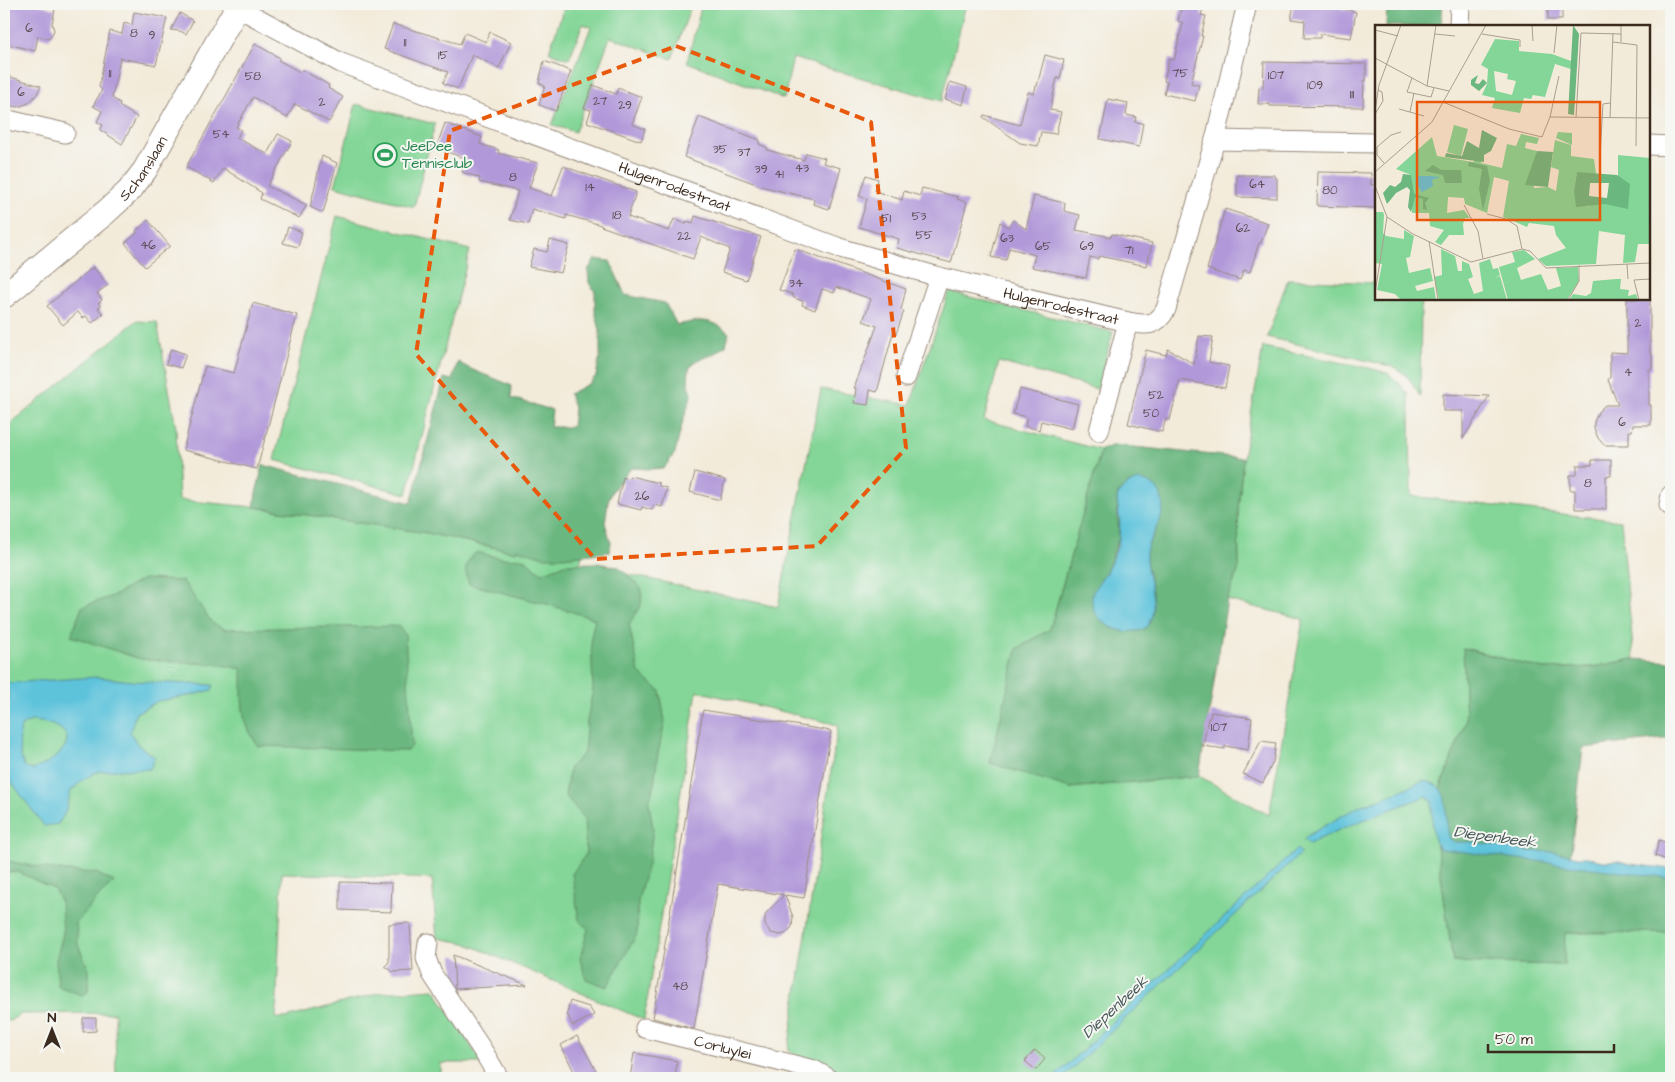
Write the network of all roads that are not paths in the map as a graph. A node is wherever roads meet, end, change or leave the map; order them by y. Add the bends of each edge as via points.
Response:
1 (1247, 4) edge
2 (1460, 4) edge
3 (238, 5) edge
4 (1459, 25) edge
5 (4, 119) edge
6 (65, 133) dead end
7 (1215, 140) junction
8 (1375, 143) edge
9 (1650, 145) edge
10 (1671, 146) edge
11 (939, 277) junction
12 (4, 296) edge
13 (1128, 322) junction
14 (906, 376) dead end
15 (1099, 431) dead end
16 (428, 943) dead end
17 (645, 1028) dead end
18 (499, 1078) edge
19 (828, 1078) edge

1 - 7 street, Hulgenrodestraat
2 - 4 street
3 - 11 street, Hulgenrodestraat via 341,63 832,245
3 - 12 street, Schanslaan via 134,186
5 - 6 street
7 - 8 street
7 - 13 street, Hulgenrodestraat via 1166,309 1154,323
9 - 10 street
11 - 13 street, Hulgenrodestraat
11 - 14 street
13 - 15 street, Hulgenrodestraat
16 - 18 street via 426,958 432,974
17 - 19 street, Corluylei via 814,1070

